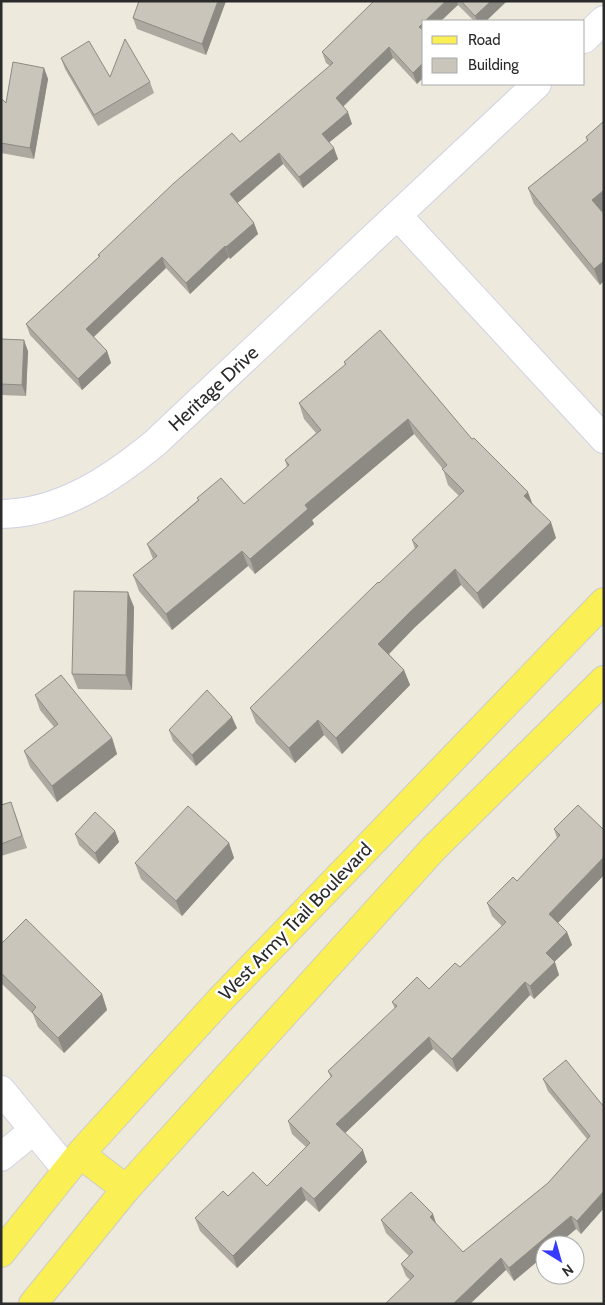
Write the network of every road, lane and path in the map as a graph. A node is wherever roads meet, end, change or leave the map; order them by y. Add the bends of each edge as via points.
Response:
1 (604, 20) edge
2 (585, 38) edge
3 (536, 85) edge
4 (398, 216) junction
5 (604, 439) edge
6 (1, 514) edge
7 (604, 602) edge
8 (604, 680) edge
9 (1, 1090) edge
10 (34, 1130) junction
11 (1, 1157) edge
12 (74, 1162) junction
13 (126, 1189) junction
14 (1, 1253) edge
15 (33, 1304) edge

1 - 2 street
3 - 4 street, Heritage Drive
4 - 5 street
4 - 6 street, Heritage Drive via 156,443 122,470 86,492 46,507
7 - 12 main road, West Army Trail Boulevard via 220,1000
8 - 13 main road via 433,849
9 - 10 street
10 - 11 street
10 - 12 street
12 - 13 main road
12 - 14 main road, West Army Trail Boulevard
13 - 15 main road

